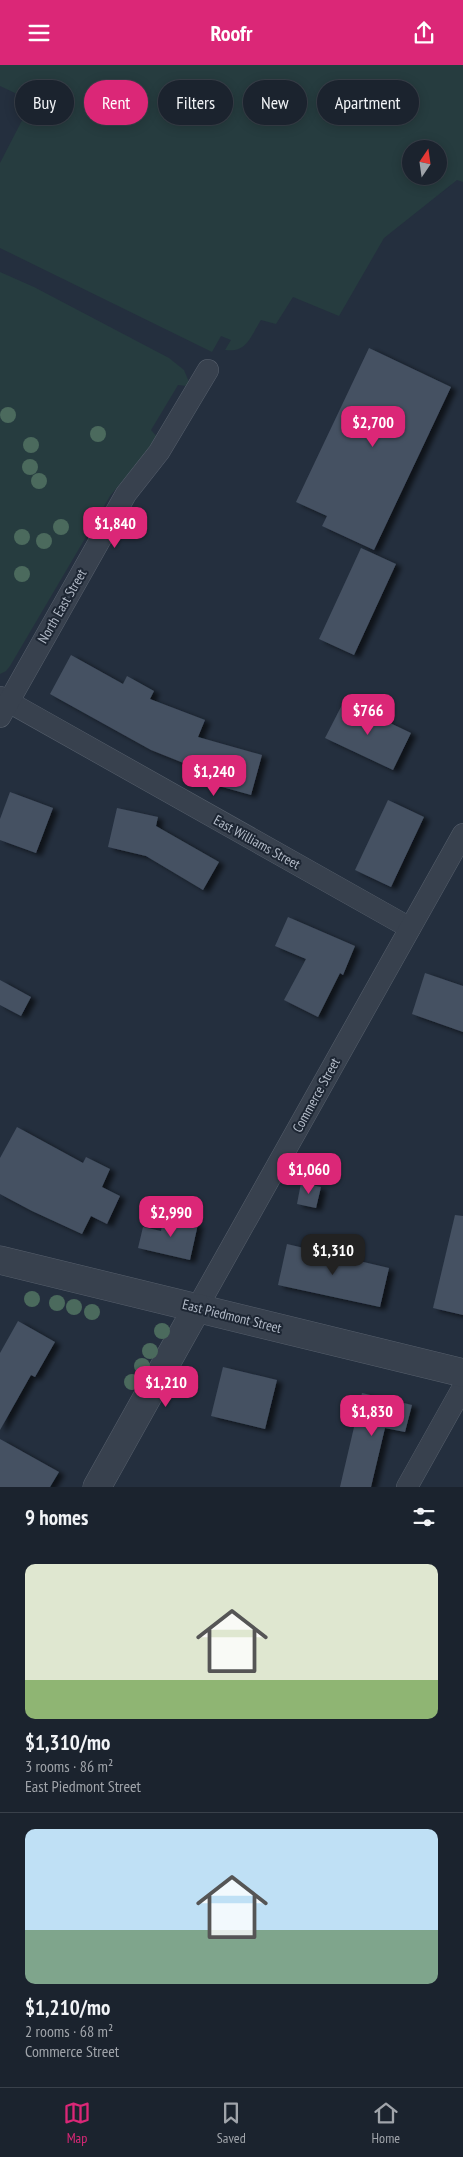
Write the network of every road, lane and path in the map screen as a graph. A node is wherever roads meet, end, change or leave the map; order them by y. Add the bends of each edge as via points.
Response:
1 (208, 370) dead end
2 (3, 705) edge
3 (463, 834) edge
4 (410, 928) junction
5 (0, 1260) edge
6 (197, 1308) junction
7 (463, 1373) edge
8 (463, 1387) edge
9 (98, 1487) edge
10 (407, 1487) edge

1 - 2 street, North East Street via 159,452 126,494
2 - 4 street, East Williams Street
3 - 4 street, Commerce Street
4 - 6 street, Commerce Street
5 - 6 street, East Piedmont Street
6 - 7 street, East Piedmont Street
6 - 9 street, Commerce Street
8 - 10 street

